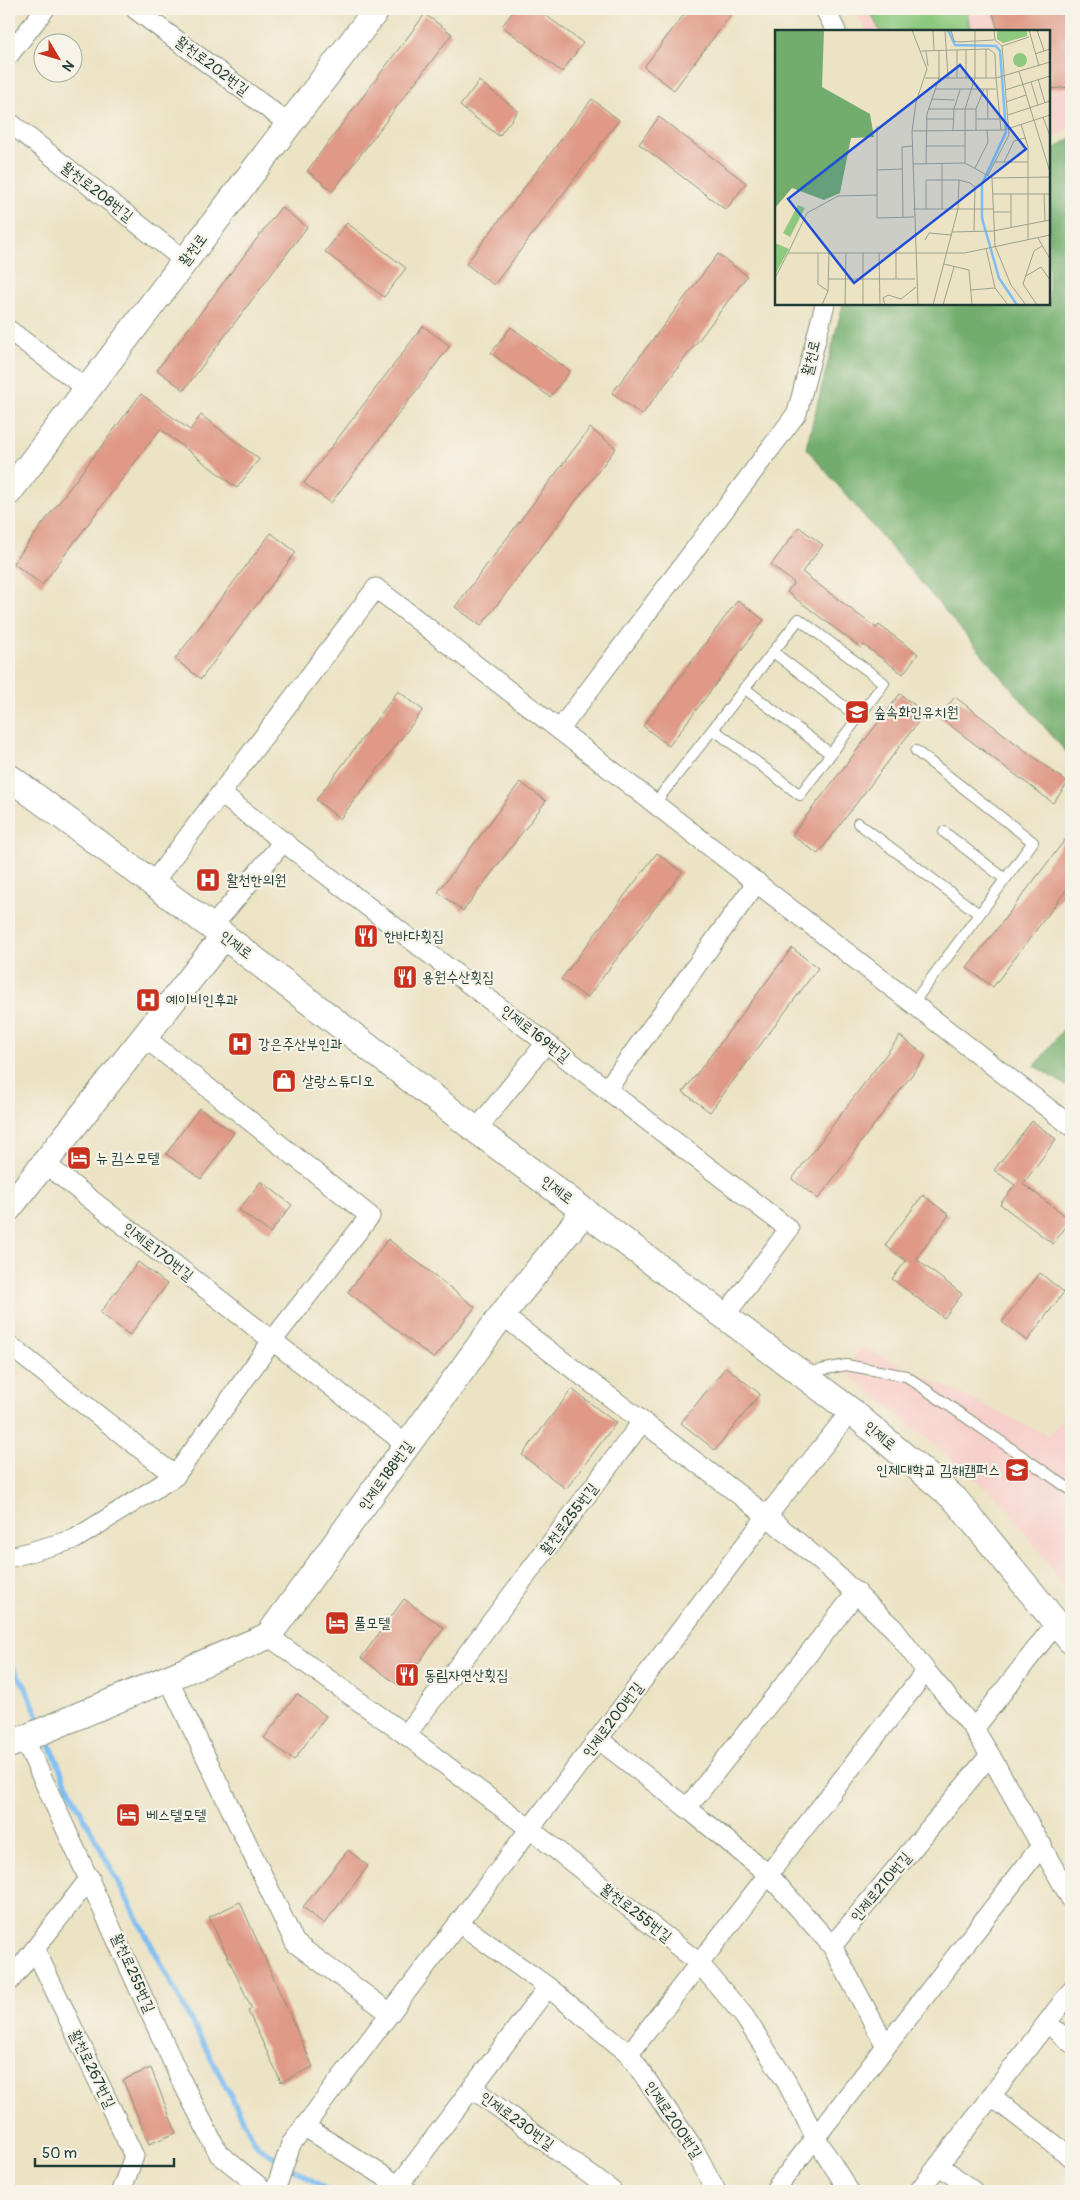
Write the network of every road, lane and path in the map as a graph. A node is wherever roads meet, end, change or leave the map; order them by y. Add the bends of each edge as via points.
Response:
1 (45, 9) edge
2 (135, 9) edge
3 (377, 9) edge
4 (824, 9) edge
5 (835, 30) edge
6 (9, 55) edge
7 (9, 122) edge
8 (289, 124) junction
9 (185, 261) junction
10 (825, 305) edge
11 (9, 330) edge
12 (87, 389) junction
13 (9, 492) edge
14 (773, 652) junction
15 (744, 688) junction
16 (859, 718) junction
17 (560, 729) junction
18 (713, 729) junction
19 (916, 751) dead end
20 (831, 754) junction
21 (9, 777) edge
22 (221, 794) junction
23 (655, 803) junction
24 (858, 823) dead end
25 (944, 832) dead end
26 (284, 841) junction
27 (1005, 879) junction
28 (757, 882) junction
29 (152, 884) junction
30 (979, 914) junction
31 (218, 931) junction
32 (912, 1003) junction
33 (144, 1037) junction
34 (546, 1043) junction
35 (607, 1089) junction
36 (1071, 1126) edge
37 (476, 1130) junction
38 (44, 1163) junction
39 (9, 1208) edge
40 (585, 1211) junction
41 (502, 1315) junction
42 (724, 1317) junction
43 (272, 1341) junction
44 (9, 1345) edge
45 (800, 1374) junction
46 (851, 1411) junction
47 (642, 1422) junction
48 (408, 1446) junction
49 (175, 1476) junction
50 (1071, 1490) edge
51 (766, 1516) junction
52 (9, 1554) edge
53 (857, 1592) junction
54 (1064, 1632) edge
55 (268, 1636) junction
56 (926, 1671) junction
57 (168, 1678) junction
58 (974, 1729) junction
59 (406, 1735) junction
60 (22, 1739) edge
61 (598, 1739) junction
62 (990, 1754) junction
63 (687, 1808) junction
64 (530, 1829) junction
65 (1042, 1845) junction
66 (768, 1874) junction
67 (90, 1878) junction
68 (1071, 1898) edge
69 (459, 1923) junction
70 (832, 1946) junction
71 (35, 1949) junction
72 (700, 1963) junction
73 (9, 1982) edge
74 (548, 1988) junction
75 (1071, 1991) edge
76 (390, 2013) junction
77 (1047, 2023) junction
78 (1071, 2042) edge
79 (886, 2046) junction
80 (629, 2054) junction
81 (472, 2088) junction
82 (991, 2096) junction
83 (305, 2127) junction
84 (816, 2138) junction
85 (1071, 2157) edge
86 (939, 2165) junction
87 (403, 2188) edge
88 (273, 2190) edge
89 (121, 2191) edge
90 (612, 2191) edge
91 (716, 2191) edge
92 (774, 2191) edge
93 (849, 2191) edge
94 (919, 2191) edge
95 (973, 2191) edge

1 - 6 street
2 - 8 street, 활천로202번길
3 - 8 street, 활천로
4 - 5 street
7 - 9 street, 활천로208번길
8 - 9 street, 활천로
9 - 12 street, 활천로
10 - 17 street, 활천로 via 797,413
11 - 12 street
12 - 13 street, 활천로
14 - 15 lane
14 - 16 lane
14 - 16 lane via 799,618 884,683
15 - 18 lane
15 - 20 lane
16 - 20 lane
17 - 22 street via 376,588
17 - 23 street
18 - 20 lane via 800,795
18 - 23 lane
19 - 27 lane via 1033,842
21 - 29 street, 인제로
22 - 26 street, 인제로169번길
22 - 29 street
23 - 28 street
24 - 30 lane
25 - 27 lane
26 - 31 street
26 - 34 street, 인제로169번길
27 - 30 lane
28 - 32 street
28 - 35 street
29 - 31 street, 인제로
30 - 32 lane
31 - 33 street
31 - 37 street, 인제로
32 - 36 street
33 - 38 street
33 - 43 street via 370,1216
34 - 35 street, 인제로169번길
34 - 37 street
35 - 42 street, 인제로169번길 via 789,1229
37 - 40 street, 인제로
38 - 39 street
38 - 43 street, 인제로170번길
40 - 41 street, 인제로188번길
40 - 42 street, 인제로
41 - 47 street
41 - 48 street, 인제로188번길
42 - 45 street, 인제로
43 - 48 street, 인제로170번길
43 - 49 street
44 - 49 street
45 - 46 street, 인제로
45 - 50 lane via 846,1365 906,1376
46 - 51 street, 인제로200번길
46 - 54 street, 인제로 via 955,1499
47 - 51 street
47 - 59 street, 활천로255번길
48 - 55 street, 인제로188번길
49 - 52 street via 75,1539 12,1557
51 - 53 street
51 - 61 street, 인제로200번길
53 - 56 street via 894,1629
53 - 63 street
54 - 58 street
55 - 57 street
55 - 59 street, 활천로255번길
56 - 58 street
56 - 66 street
57 - 60 street
57 - 76 street via 295,1943
58 - 62 street
59 - 64 street, 활천로255번길
60 - 67 street, 활천로255번길
61 - 63 street
61 - 64 street, 인제로200번길
62 - 65 street
62 - 70 street, 인제로210번길
63 - 66 street
64 - 69 street, 인제로200번길
64 - 72 street, 활천로255번길
65 - 68 street
65 - 79 street
66 - 70 street
66 - 72 street
67 - 71 street
67 - 88 street, 활천로255번길 via 181,2080 219,2154
69 - 74 street, 인제로200번길
69 - 76 street, 인제로200번길
70 - 79 street
71 - 73 street
71 - 89 street, 활천로267번길 via 134,2156
72 - 80 street
72 - 84 street, 활천로255번길 via 744,2016 786,2081
74 - 80 street, 인제로200번길
74 - 81 street
75 - 77 street
76 - 83 street, 인제로200번길
77 - 78 street
77 - 82 street
79 - 84 street
80 - 91 street, 인제로200번길 via 694,2149
81 - 87 street, 인제로230번길
81 - 90 street, 인제로230번길
82 - 85 street
82 - 86 street
83 - 87 street, 인제로230번길
83 - 88 street, 인제로200번길 via 291,2144
84 - 92 street
84 - 93 street, 활천로255번길
86 - 94 street
86 - 95 street

